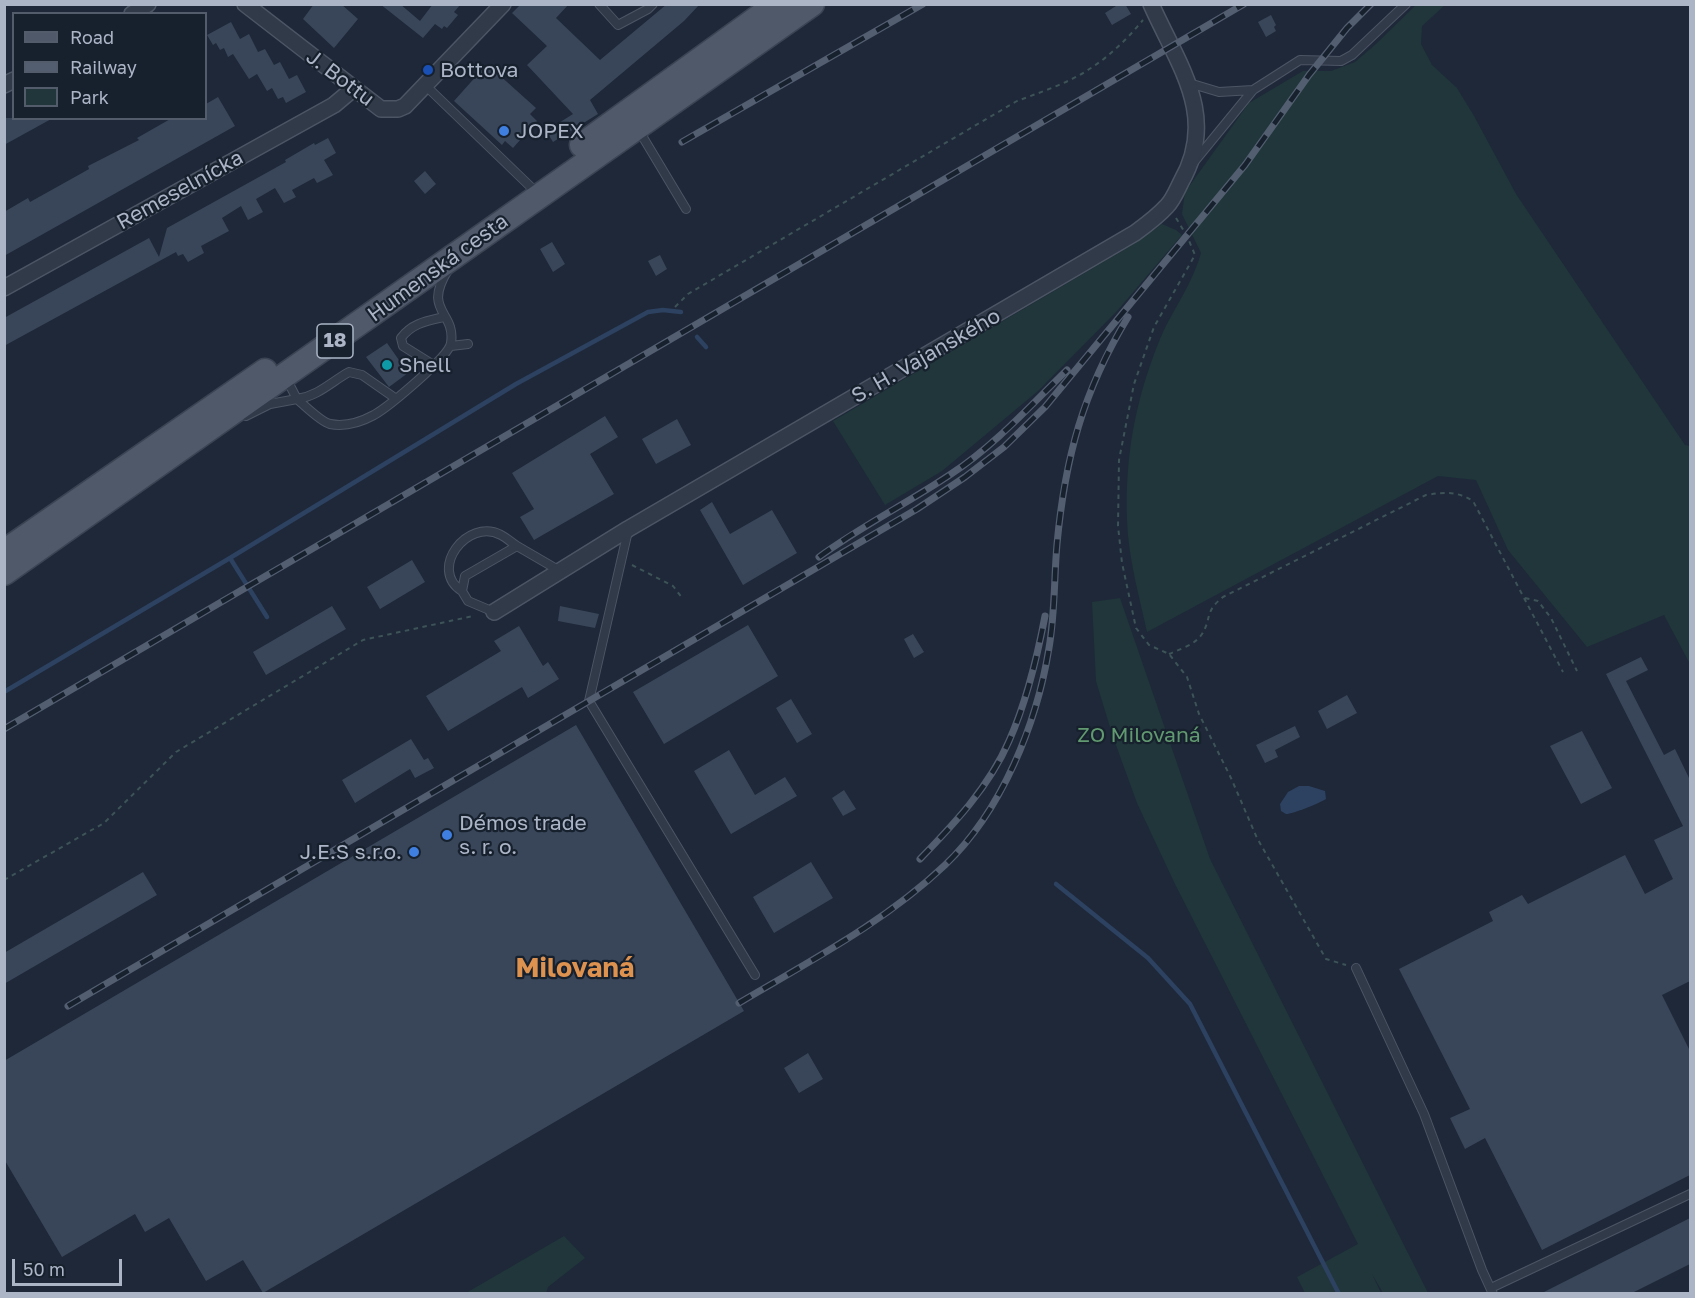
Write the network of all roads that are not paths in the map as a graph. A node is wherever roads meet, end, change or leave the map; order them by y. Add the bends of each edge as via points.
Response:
1 (148, 4) edge
2 (245, 4) edge
3 (599, 4) edge
4 (652, 4) edge
5 (777, 4) edge
6 (812, 4) edge
7 (1406, 4) edge
8 (495, 7) edge
9 (1152, 7) edge
10 (135, 12) edge
11 (1189, 83) junction
12 (425, 85) junction
13 (353, 88) junction
14 (1253, 90) junction
15 (633, 119) junction
16 (1191, 165) junction
17 (533, 190) junction
18 (686, 209) dead end
19 (460, 252) junction
20 (4, 288) edge
21 (444, 317) junction
22 (468, 344) dead end
23 (451, 346) junction
24 (435, 366) junction
25 (288, 368) junction
26 (395, 398) junction
27 (297, 399) junction
28 (189, 445) junction
29 (628, 530) junction
30 (517, 546) junction
31 (4, 552) edge
32 (560, 571) junction
33 (4, 573) edge
34 (462, 591) junction
35 (494, 612) joint
36 (1356, 968) road end
37 (755, 975) dead end
38 (1690, 1194) edge
39 (1492, 1291) edge

1 - 10 street
2 - 13 street, J. Bottu
3 - 4 lane via 618,25
5 - 15 main road, Humenská cesta / 18
6 - 15 main road, Humenská cesta / 18
7 - 14 lane via 1352,55 1341,61 1300,60
8 - 12 street, J. Bottu
9 - 11 street, S. H. Vajanského
11 - 14 lane via 1219,92
11 - 16 street, S. H. Vajanského via 1197,112
12 - 13 street, J. Bottu via 405,106 388,110
12 - 17 lane
13 - 20 street, Remeselnícka via 334,105
14 - 16 lane
15 - 17 main road, Humenská cesta / 18
15 - 18 lane
16 - 29 street, S. H. Vajanského via 1168,206 1135,233
17 - 19 main road, Humenská cesta / 18
17 - 31 main road, Humenská cesta / 18
19 - 21 lane via 439,285 437,299
19 - 25 main road, Humenská cesta / 18
21 - 23 lane via 451,332
21 - 24 lane via 419,323 401,338 403,346
22 - 23 lane
23 - 24 lane
24 - 26 lane
25 - 27 lane
25 - 28 main road, Humenská cesta / 18
26 - 27 lane via 362,375 349,372 323,391
26 - 27 lane via 375,414 350,425 328,424
27 - 28 lane via 270,404
28 - 33 main road, Humenská cesta / 18
29 - 32 street, S. H. Vajanského
29 - 37 lane via 590,700
30 - 32 lane
30 - 34 lane via 465,576
30 - 34 lane via 500,534 482,531 470,535 450,559 453,585
32 - 35 street, S. H. Vajanského
34 - 35 lane via 468,602
36 - 39 lane via 1424,1114
38 - 39 lane

